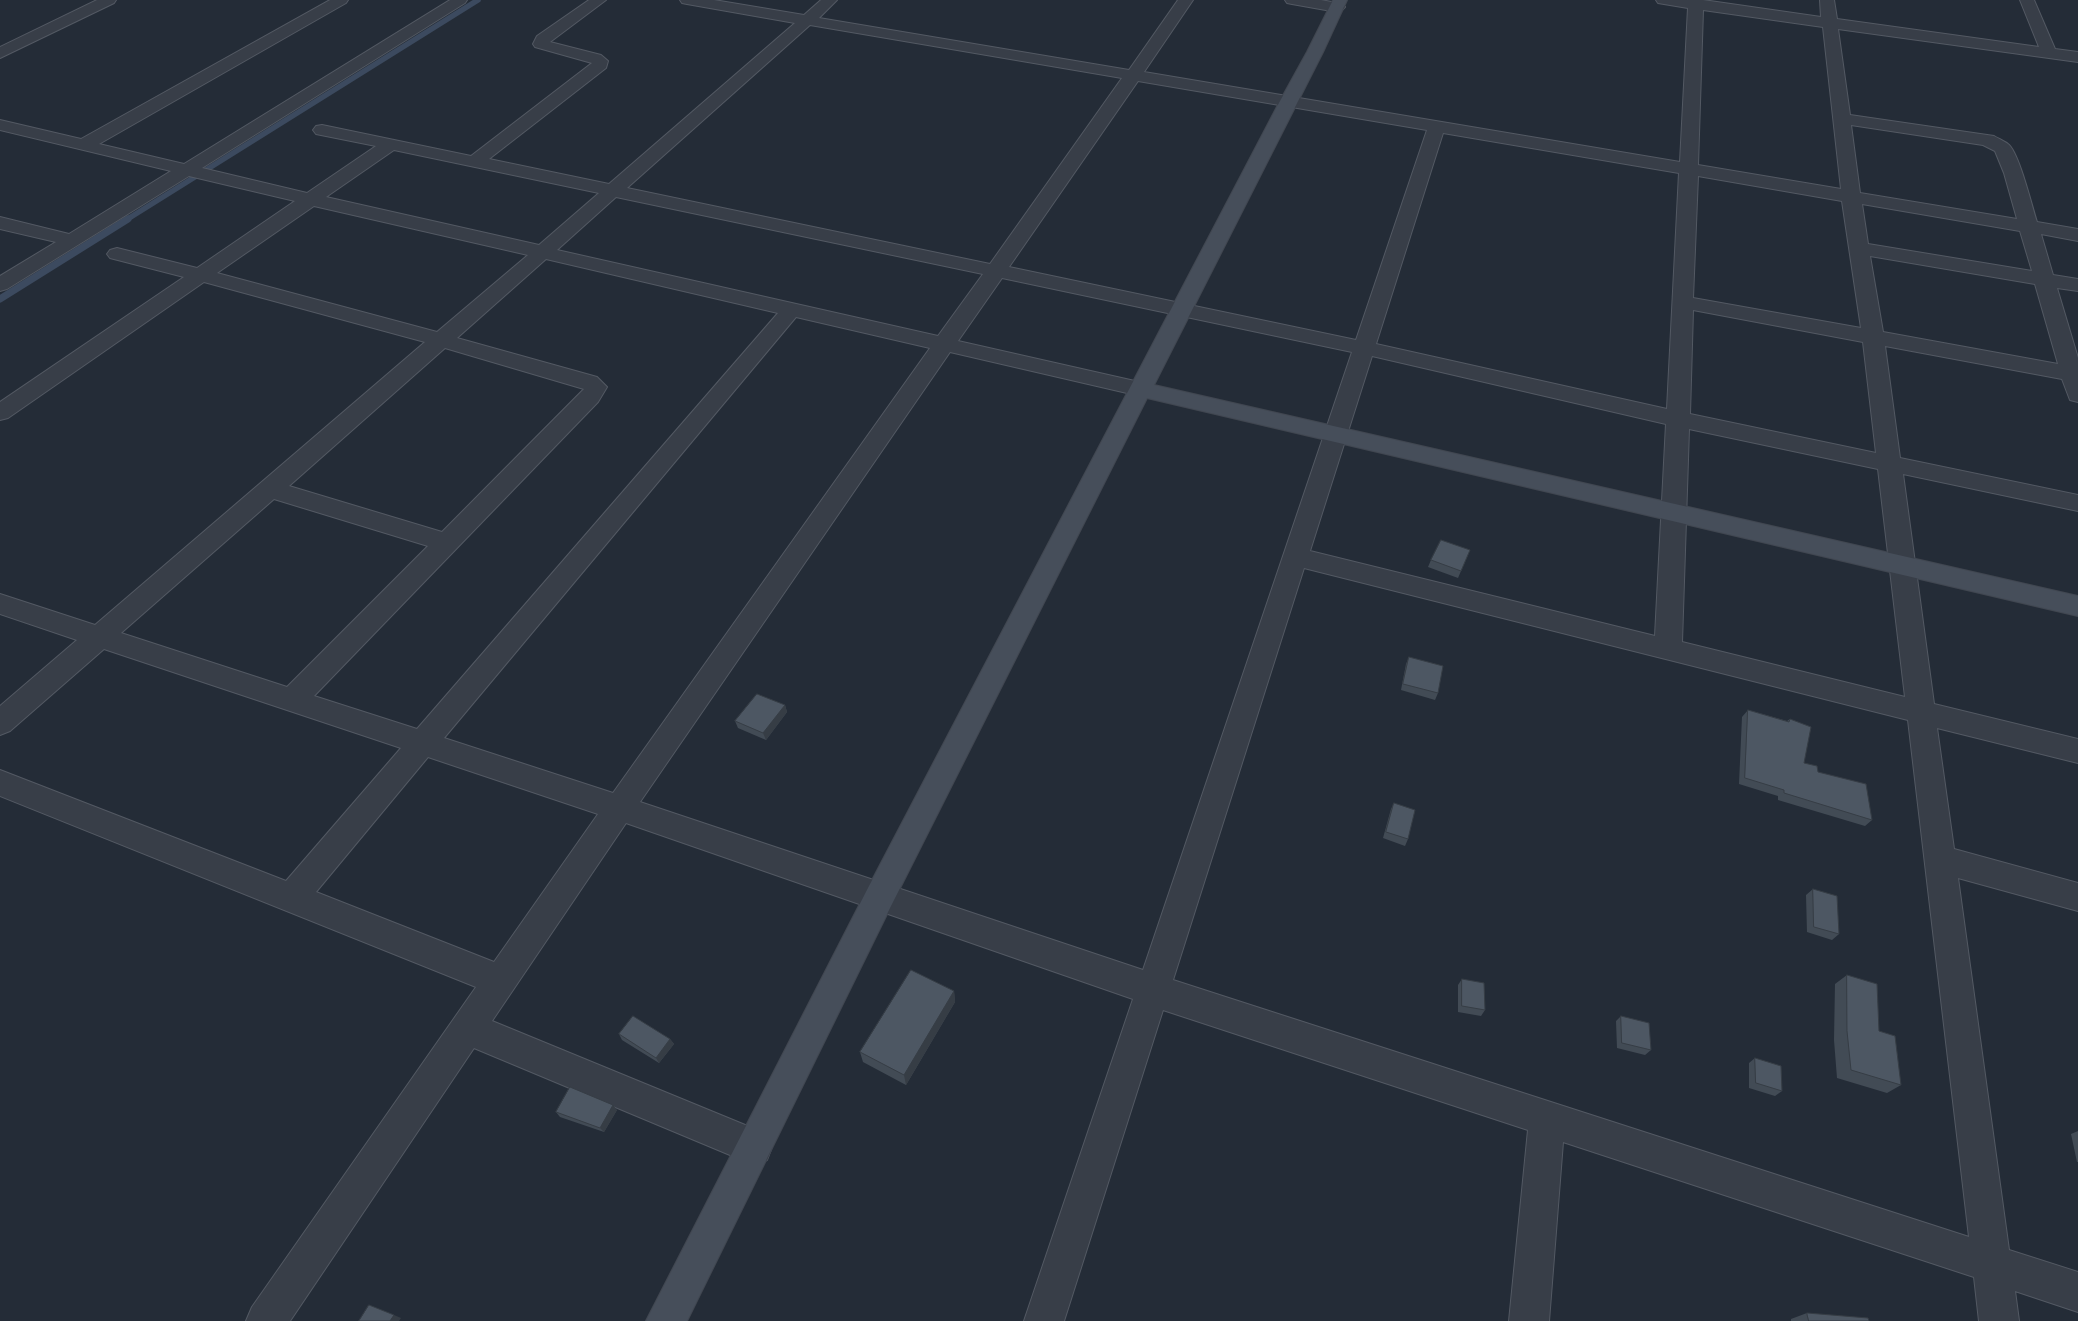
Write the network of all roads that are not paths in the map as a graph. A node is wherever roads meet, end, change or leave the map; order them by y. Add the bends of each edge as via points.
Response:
1 (109, 0) edge
2 (341, 0) edge
3 (460, 0) edge
4 (599, 0) edge
5 (687, 0) edge
6 (830, 0) edge
7 (1186, 0) edge
8 (1292, 0) edge
9 (1663, 0) edge
10 (2027, 0) edge
11 (1696, 2) edge
12 (1339, 3) edge
13 (1828, 11) edge
14 (807, 20) junction
15 (0, 53) edge
16 (2049, 53) junction
17 (2078, 57) edge
18 (1131, 75) junction
19 (1288, 101) junction
20 (1842, 118) junction
21 (0, 125) edge
22 (1438, 126) junction
23 (322, 130) dead end
24 (391, 144) junction
25 (84, 145) junction
26 (474, 162) junction
27 (185, 169) junction
28 (1689, 169) junction
29 (612, 192) junction
30 (1851, 196) junction
31 (309, 199) junction
32 (0, 223) edge
33 (2028, 226) junction
34 (2078, 235) edge
35 (71, 240) junction
36 (1858, 248) junction
37 (544, 251) junction
38 (117, 254) dead end
39 (996, 270) junction
40 (199, 274) junction
41 (2044, 279) junction
42 (0, 285) edge
43 (2078, 285) edge
44 (1683, 302) junction
45 (792, 309) junction
46 (1181, 310) junction
47 (1873, 337) junction
48 (441, 340) junction
49 (945, 345) junction
50 (1365, 348) junction
51 (2075, 374) edge
52 (1140, 389) junction
53 (2078, 395) edge
54 (0, 412) edge
55 (1678, 419) junction
56 (1336, 434) junction
57 (1890, 463) junction
58 (270, 489) junction
59 (2078, 503) edge
60 (1672, 513) junction
61 (446, 542) junction
62 (1296, 556) junction
63 (1902, 566) junction
64 (0, 604) edge
65 (2078, 606) edge
66 (100, 637) junction
67 (1668, 648) junction
68 (291, 701) junction
69 (1921, 712) junction
70 (0, 723) edge
71 (423, 743) junction
72 (2078, 751) edge
73 (0, 783) edge
74 (619, 808) junction
75 (1940, 859) junction
76 (880, 896) junction
77 (2078, 897) edge
78 (291, 898) junction
79 (500, 980) junction
80 (1153, 990) junction
81 (467, 1028) junction
82 (1547, 1118) junction
83 (754, 1147) junction
84 (1992, 1264) junction
85 (2078, 1292) edge
86 (266, 1321) edge
87 (666, 1321) edge
88 (1044, 1321) edge
89 (1529, 1321) edge
90 (1999, 1321) edge

1 - 15 street
2 - 25 street
3 - 27 street
4 - 26 street via 543,38 541,44 595,58 600,65
5 - 14 street
6 - 14 street
7 - 18 street
8 - 12 street
9 - 11 street
10 - 16 street
11 - 13 street
11 - 28 street
12 - 19 street
13 - 16 street
13 - 20 street
14 - 18 street
14 - 29 street
16 - 17 street
18 - 19 street
18 - 39 street
19 - 22 street
19 - 46 street
20 - 30 street
20 - 33 street via 1998,144 2003,148
21 - 25 street
22 - 28 street
22 - 50 street
23 - 24 street
24 - 26 street
24 - 31 street
25 - 27 street
26 - 29 street
27 - 31 street
27 - 35 street
28 - 30 street
28 - 44 street
29 - 37 street
29 - 39 street
30 - 33 street
30 - 36 street
31 - 37 street
31 - 40 street
32 - 35 street
33 - 34 street
33 - 41 street
35 - 42 street
36 - 41 street
36 - 47 street
37 - 45 street
37 - 48 street
38 - 40 street
39 - 46 street
39 - 49 street
40 - 48 street
40 - 54 street
41 - 43 street
41 - 51 street
44 - 47 street
44 - 55 street
45 - 49 street
45 - 71 street
46 - 50 street
46 - 52 street
47 - 51 street
47 - 57 street
48 - 58 street
48 - 61 street via 589,382 596,387 590,397
49 - 52 street
49 - 74 street
50 - 55 street
50 - 56 street
51 - 53 street
52 - 56 street
52 - 76 street
55 - 57 street
55 - 60 street
56 - 60 street
56 - 62 street
57 - 59 street
57 - 63 street
58 - 61 street
58 - 66 street
60 - 63 street
60 - 67 street
61 - 68 street
62 - 67 street
62 - 80 street
63 - 65 street
63 - 69 street
64 - 66 street
66 - 68 street
66 - 70 street
67 - 69 street
68 - 71 street
69 - 72 street
69 - 75 street
71 - 74 street
71 - 78 street
73 - 78 street
74 - 76 street
74 - 79 street
75 - 77 street
75 - 84 street
76 - 80 street
76 - 83 street
78 - 79 street
79 - 81 street
80 - 82 street
80 - 88 street
81 - 83 street
81 - 86 street
82 - 84 street
82 - 89 street
83 - 87 street
84 - 85 street
84 - 90 street

